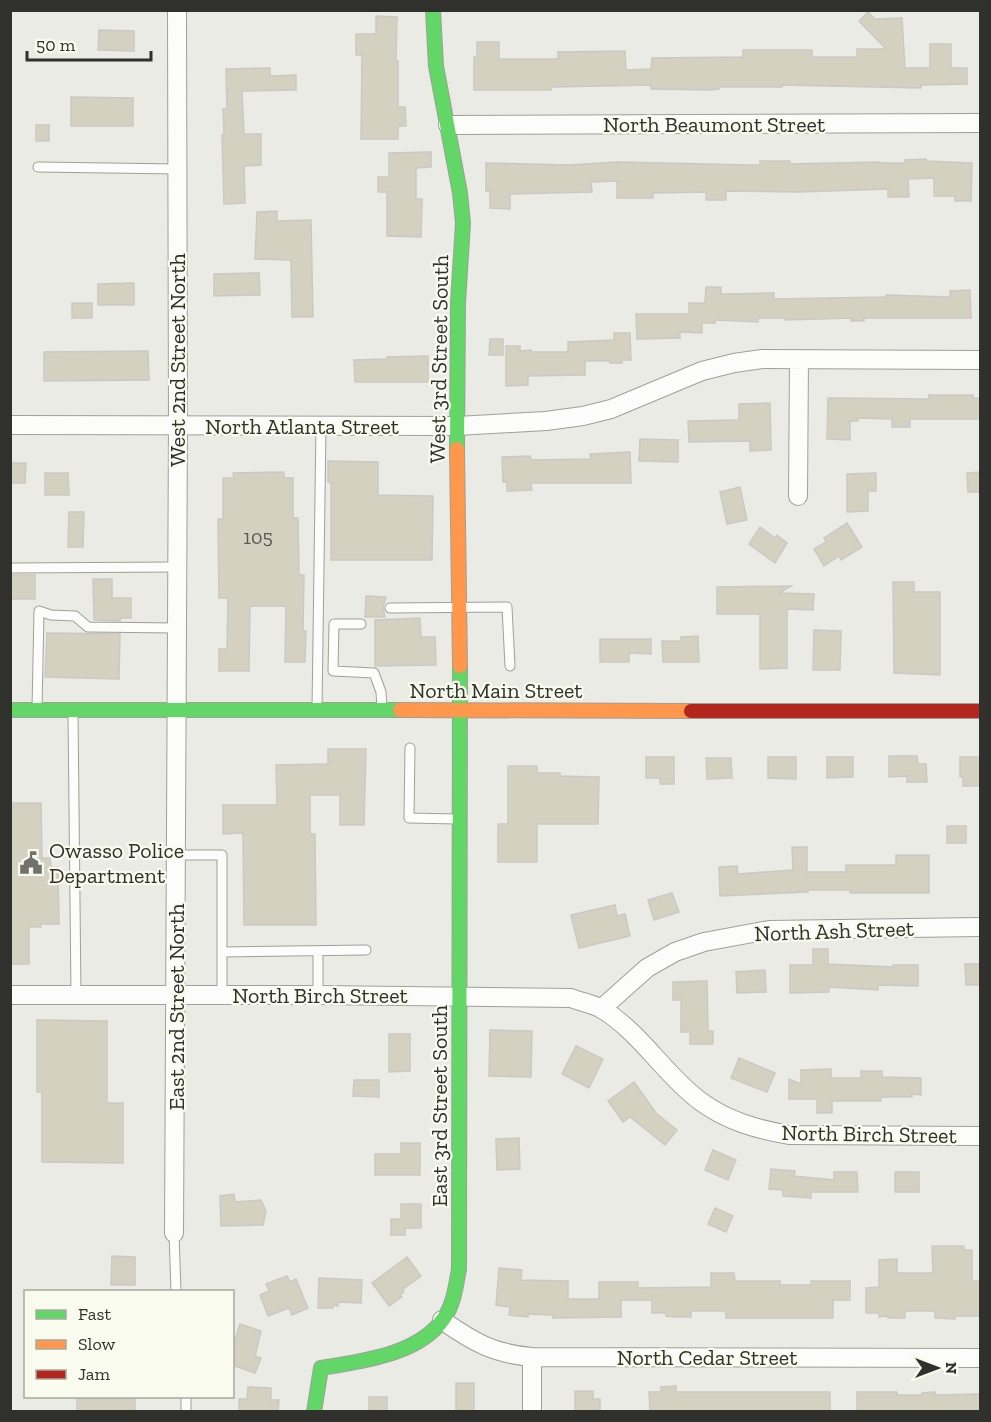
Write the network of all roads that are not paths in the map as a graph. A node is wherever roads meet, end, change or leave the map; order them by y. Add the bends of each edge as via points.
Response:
1 (177, 10) edge
2 (433, 10) edge
3 (981, 123) edge
4 (448, 125) junction
5 (38, 167) dead end
6 (178, 168) junction
7 (799, 359) junction
8 (981, 360) edge
9 (10, 425) edge
10 (178, 425) junction
11 (321, 425) junction
12 (458, 426) junction
13 (798, 496) dead end
14 (177, 567) junction
15 (10, 568) edge
16 (390, 608) dead end
17 (460, 608) junction
18 (361, 624) dead end
19 (177, 628) junction
20 (510, 666) dead end
21 (10, 710) edge
22 (37, 710) junction
23 (73, 710) junction
24 (177, 710) junction
25 (317, 710) junction
26 (382, 711) junction
27 (460, 711) junction
28 (981, 711) edge
29 (410, 748) dead end
30 (460, 819) junction
31 (177, 855) junction
32 (981, 927) edge
33 (318, 951) junction
34 (366, 951) dead end
35 (222, 952) junction
36 (10, 995) edge
37 (76, 995) junction
38 (176, 995) junction
39 (222, 995) junction
40 (318, 995) junction
41 (460, 996) junction
42 (600, 1009) junction
43 (981, 1136) edge
44 (174, 1233) joint
45 (176, 1290) edge
46 (442, 1320) junction
47 (532, 1357) junction
48 (981, 1358) edge
49 (314, 1412) edge
50 (532, 1412) edge

1 - 6 street, West 2nd Street North
2 - 4 street, West 3rd Street South via 436,66
3 - 4 street, North Beaumont Street
4 - 12 street, West 3rd Street South via 463,223 458,303
5 - 6 lane
6 - 10 street, West 2nd Street North
7 - 8 street, North Atlanta Street
7 - 12 street, North Atlanta Street via 762,359 702,371 611,409 583,416
7 - 13 street
9 - 10 street, North Atlanta Street
10 - 11 street, North Atlanta Street
10 - 14 street, West 2nd Street North
11 - 12 street, North Atlanta Street
11 - 25 lane
12 - 17 street, West 3rd Street South
14 - 15 lane
14 - 19 street, West 2nd Street North
16 - 17 lane
17 - 20 lane via 507,607
17 - 27 street, West 3rd Street South
18 - 26 lane via 334,624 333,671 374,674 381,692
19 - 22 lane via 88,627 75,616 39,611
19 - 24 street, West 2nd Street North
21 - 22 street, North Main Street
22 - 23 street, North Main Street
23 - 24 street, North Main Street
23 - 37 lane
24 - 25 street, North Main Street
24 - 31 street, East 2nd Street North
25 - 26 street, North Main Street
26 - 27 street, North Main Street
27 - 28 street, North Main Street
27 - 30 street, East 3rd Street South
29 - 30 lane via 410,818
30 - 41 street, East 3rd Street South
31 - 35 lane via 222,855
31 - 38 street, East 2nd Street North
32 - 42 street, North Ash Street via 769,930 704,942 647,968
33 - 34 lane
33 - 35 lane
33 - 40 lane
35 - 39 lane
36 - 37 street, North Birch Street
37 - 38 street, North Birch Street
38 - 39 street, North Birch Street
38 - 44 street, East 2nd Street North
39 - 40 street, North Birch Street
40 - 41 street, North Birch Street
41 - 42 street, North Birch Street via 571,998
41 - 46 street, East 3rd Street South via 459,1269 456,1289
42 - 43 street, North Birch Street via 629,1030 700,1101 741,1124 789,1134
44 - 45 lane
46 - 47 street, North Cedar Street via 479,1345
46 - 49 street, East 3rd Street South via 424,1337 408,1345 321,1368
47 - 48 street, North Cedar Street
47 - 50 street

